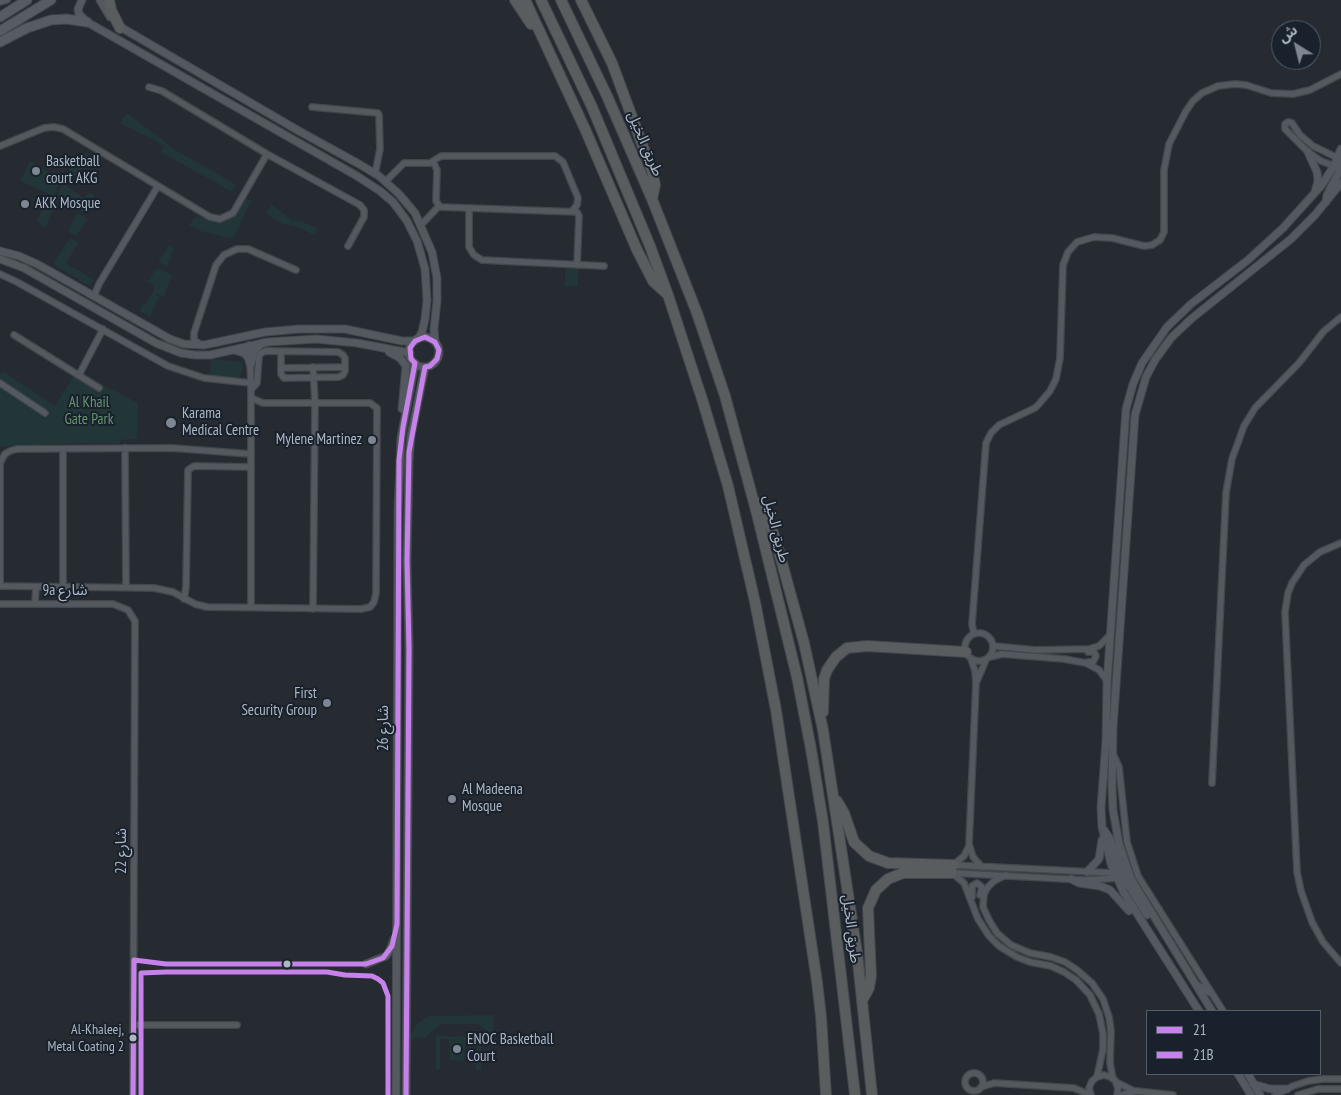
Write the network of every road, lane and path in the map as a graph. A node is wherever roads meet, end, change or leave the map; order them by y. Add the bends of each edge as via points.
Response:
1 (7, 0) edge
2 (27, 0) edge
3 (51, 0) edge
4 (82, 0) edge
5 (100, 0) edge
6 (109, 0) edge
7 (515, 0) edge
8 (541, 0) edge
9 (561, 0) edge
10 (581, 0) edge
11 (587, 0) edge
12 (0, 2) edge
13 (525, 2) edge
14 (0, 17) edge
15 (590, 17) junction
16 (87, 22) junction
17 (120, 28) junction
18 (0, 31) edge
19 (0, 42) edge
20 (545, 42) junction
21 (1341, 74) edge
22 (149, 87) dead end
23 (312, 107) dead end
24 (0, 146) edge
25 (1341, 149) edge
26 (1308, 152) junction
27 (267, 154) junction
28 (1339, 159) edge
29 (378, 160) junction
30 (433, 162) junction
31 (362, 166) junction
32 (1338, 168) edge
33 (375, 174) junction
34 (386, 182) junction
35 (1341, 183) edge
36 (158, 186) junction
37 (1341, 193) edge
38 (1315, 194) junction
39 (652, 199) junction
40 (1326, 203) junction
41 (439, 206) junction
42 (469, 208) junction
43 (572, 210) junction
44 (421, 225) junction
45 (348, 246) dead end
46 (0, 252) edge
47 (0, 259) edge
48 (577, 265) junction
49 (604, 266) dead end
50 (296, 270) dead end
51 (0, 274) edge
52 (99, 284) junction
53 (67, 292) junction
54 (87, 292) junction
55 (668, 295) junction
56 (94, 296) junction
57 (1341, 317) edge
58 (103, 330) junction
59 (194, 333) junction
60 (257, 334) junction
61 (14, 336) dead end
62 (416, 340) junction
63 (435, 342) junction
64 (179, 343) junction
65 (262, 343) junction
66 (204, 345) junction
67 (249, 345) junction
68 (379, 347) junction
69 (231, 350) junction
70 (281, 352) junction
71 (410, 353) junction
72 (415, 363) junction
73 (250, 364) junction
74 (313, 367) junction
75 (345, 367) junction
76 (426, 367) junction
77 (281, 368) junction
78 (79, 375) junction
79 (314, 377) junction
80 (0, 383) edge
81 (251, 383) junction
82 (99, 388) dead end
83 (251, 390) junction
84 (251, 398) junction
85 (315, 403) junction
86 (45, 413) dead end
87 (403, 427) junction
88 (125, 448) junction
89 (63, 449) junction
90 (251, 454) junction
91 (251, 467) junction
92 (752, 497) junction
93 (398, 510) junction
94 (408, 511) junction
95 (1341, 543) edge
96 (0, 586) edge
97 (36, 587) junction
98 (62, 587) junction
99 (126, 587) junction
100 (184, 599) junction
101 (0, 604) edge
102 (35, 604) junction
103 (251, 607) junction
104 (313, 609) junction
105 (128, 610) joint
106 (974, 634) junction
107 (1110, 635) junction
108 (994, 646) junction
109 (1064, 651) junction
110 (968, 656) junction
111 (988, 659) junction
112 (1064, 659) junction
113 (976, 683) junction
114 (1107, 683) junction
115 (823, 730) junction
116 (1113, 753) junction
117 (1212, 783) dead end
118 (834, 797) junction
119 (1102, 827) junction
120 (969, 844) junction
121 (982, 866) junction
122 (953, 869) junction
123 (1087, 872) junction
124 (1122, 874) junction
125 (1006, 875) junction
126 (1071, 879) junction
127 (972, 907) junction
128 (986, 915) junction
129 (1139, 918) junction
130 (397, 924) junction
131 (1341, 963) edge
132 (366, 964) dead end
133 (397, 966) junction
134 (407, 977) junction
135 (1196, 985) junction
136 (1209, 992) junction
137 (863, 1000) junction
138 (1198, 1010) edge
139 (1211, 1010) edge
140 (1222, 1010) edge
141 (134, 1024) junction
142 (236, 1025) dead end
143 (1239, 1075) edge
144 (1248, 1075) edge
145 (981, 1076) junction
146 (1097, 1077) junction
147 (1341, 1079) edge
148 (1092, 1081) junction
149 (1115, 1081) junction
150 (994, 1083) junction
151 (1253, 1084) junction
152 (981, 1087) junction
153 (1074, 1088) junction
154 (1286, 1089) junction
155 (1341, 1089) edge
156 (1136, 1092) junction
157 (133, 1095) edge
158 (396, 1095) edge
159 (406, 1095) edge
160 (826, 1095) edge
161 (855, 1095) edge
162 (872, 1095) edge
163 (1090, 1095) edge
164 (1116, 1095) edge
165 (1122, 1095) edge
166 (1173, 1095) edge
167 (1252, 1095) edge
168 (1260, 1095) edge
169 (1275, 1095) edge
170 (1298, 1095) edge

1 - 12 street
2 - 14 main road
3 - 18 main road
4 - 16 street via 79,14
5 - 17 street
6 - 17 highway
7 - 20 highway
8 - 55 highway via 631,197
9 - 39 highway, طريق الخيل
10 - 15 highway
11 - 15 highway
13 - 20 highway
15 - 39 highway via 615,72 652,170 655,185
16 - 19 main road via 51,20
16 - 62 street via 387,196 407,221 424,262 427,300 423,328
17 - 31 street
20 - 55 highway via 637,250 653,281
21 - 106 street via 1310,90 1293,94 1276,94 1235,84 1218,86 1202,94 1186,111 1169,144 1164,170 1164,232 1160,240 1147,246 1094,237 1077,242 1068,252 1064,265 1060,358 1056,379 1040,404 999,425 986,443 972,624
22 - 27 street via 162,91
23 - 29 street via 378,112
24 - 36 street via 39,129 59,128
25 - 28 street
26 - 28 street via 1284,129 1286,122 1292,122 1312,146
26 - 32 street
26 - 38 street via 1318,175
27 - 36 street via 235,208 225,218 210,217
27 - 45 street via 362,207 364,217
28 - 32 street
29 - 31 street
29 - 33 street
30 - 34 street via 404,163
30 - 41 street via 437,170 436,201
30 - 43 street via 441,156 558,157 578,198
31 - 33 street
32 - 38 street
32 - 40 street
33 - 34 street
34 - 44 street via 407,203
35 - 40 street
36 - 52 street
37 - 40 street
38 - 107 street via 1263,248 1175,319 1138,372 1123,426
39 - 92 highway, طريق الخيل via 709,348
40 - 116 street via 1278,251 1178,331 1155,360 1143,387 1134,425
41 - 42 street
41 - 44 street
42 - 43 street
42 - 48 street via 469,247 479,259
43 - 48 street via 579,214
44 - 63 street via 436,266
46 - 54 street via 33,262
47 - 53 street via 19,265
48 - 49 street
50 - 59 street via 248,249 228,252 216,265
51 - 58 street
52 - 54 street
52 - 56 street
53 - 56 street via 86,299
53 - 69 street via 174,351 203,355
54 - 56 street
55 - 160 highway via 728,486 765,654 817,982
56 - 64 street
57 - 117 street via 1324,331 1299,363 1255,408 1244,426 1232,459 1226,505
58 - 78 street
58 - 81 street via 180,371 212,379
59 - 64 street
59 - 66 street via 195,342
60 - 62 street via 283,330 345,330 402,341
60 - 66 street
60 - 67 street
61 - 78 street
62 - 63 street via 429,338
62 - 71 street
63 - 76 street via 439,355
64 - 66 street
65 - 67 street
65 - 68 street via 326,340
65 - 73 street via 254,351
67 - 69 street
67 - 73 street
68 - 71 street
68 - 87 street via 398,356 406,366
69 - 73 street via 244,353
70 - 75 street via 338,352 344,356
70 - 77 street
70 - 83 street via 261,353 257,383
71 - 72 street
72 - 76 street
72 - 87 street, شارع 26
73 - 81 street
74 - 75 street
74 - 77 street
74 - 79 street
75 - 79 street via 342,376
76 - 94 street, شارع 26 via 410,436
77 - 79 street via 284,378
78 - 82 street
79 - 85 street
80 - 86 street
81 - 83 street
83 - 84 street
84 - 85 street via 263,403
84 - 90 street
85 - 104 street
85 - 104 street via 370,403 376,406 378,413 375,599 370,607 364,609
87 - 93 street, شارع 26
88 - 89 street
88 - 90 street
88 - 99 street
89 - 96 street via 14,449 1,460
89 - 98 street
90 - 91 street
91 - 100 street via 194,466 188,470
91 - 103 street
92 - 115 highway via 767,518 776,541
92 - 161 highway, طريق الخيل via 797,678 811,749 823,822
93 - 94 street via 402,507
93 - 130 street, شارع 26
94 - 134 street, شارع 26
95 - 131 street via 1320,552 1298,574 1288,593 1286,624 1297,872 1312,922 1323,942
96 - 97 street
97 - 98 street
97 - 102 street
98 - 99 street
99 - 100 street via 161,588
100 - 103 street via 208,607
101 - 102 street, 9a شارع
102 - 105 street, 9a شارع via 113,604
103 - 104 street
105 - 141 street, شارع 22 via 136,625
106 - 108 street via 989,636
106 - 110 street via 966,643
107 - 109 street via 1096,648
107 - 114 street
108 - 109 street
108 - 111 street
109 - 112 street via 1092,652 1096,658 1092,662
110 - 111 street via 978,662
110 - 113 street
110 - 115 highway via 867,646 847,648 836,657 824,679
111 - 112 street via 999,654
111 - 113 street
112 - 114 street via 1093,666
113 - 120 street
114 - 119 street
115 - 118 highway
116 - 124 street via 1113,810
116 - 136 street via 1119,768 1126,833 1134,868
118 - 122 highway via 844,813 854,842 869,856 888,863
118 - 137 highway
119 - 123 street via 1101,856
119 - 124 street
119 - 124 street via 1122,871 1126,872
120 - 121 street via 973,857
120 - 122 street
121 - 122 street
121 - 123 street
122 - 125 street
122 - 127 street via 966,886
122 - 137 highway via 903,872 888,878 876,890 868,908 871,976
123 - 124 street
124 - 126 street
124 - 129 street
124 - 135 street
125 - 126 street
125 - 128 street via 986,890 983,903
126 - 129 street via 1110,890 1132,915
127 - 128 street via 972,888 978,883 982,887 981,905
127 - 146 street via 985,931 1004,950 1026,961 1064,972 1090,995 1099,1014 1103,1034
128 - 149 street via 997,933 1011,945 1064,962 1092,983 1103,999 1109,1017 1110,1063
129 - 138 street
130 - 132 street via 388,953 380,960
130 - 133 street, شارع 26
133 - 134 street
133 - 158 street, شارع 26
134 - 159 street, شارع 26
135 - 136 street
135 - 139 street
136 - 140 street
137 - 162 highway
141 - 142 street
141 - 157 street, شارع 22
143 - 167 street
144 - 151 street
145 - 150 street
145 - 152 street
145 - 152 street via 973,1074 966,1081 970,1090
146 - 148 street
146 - 149 street via 1104,1075
147 - 154 street via 1316,1079
148 - 153 street
148 - 163 street
149 - 156 street
149 - 164 street
150 - 152 street
150 - 153 street
151 - 154 street via 1270,1090
151 - 168 street
153 - 163 street
154 - 169 street
155 - 170 street via 1318,1089
156 - 165 street
156 - 166 street

